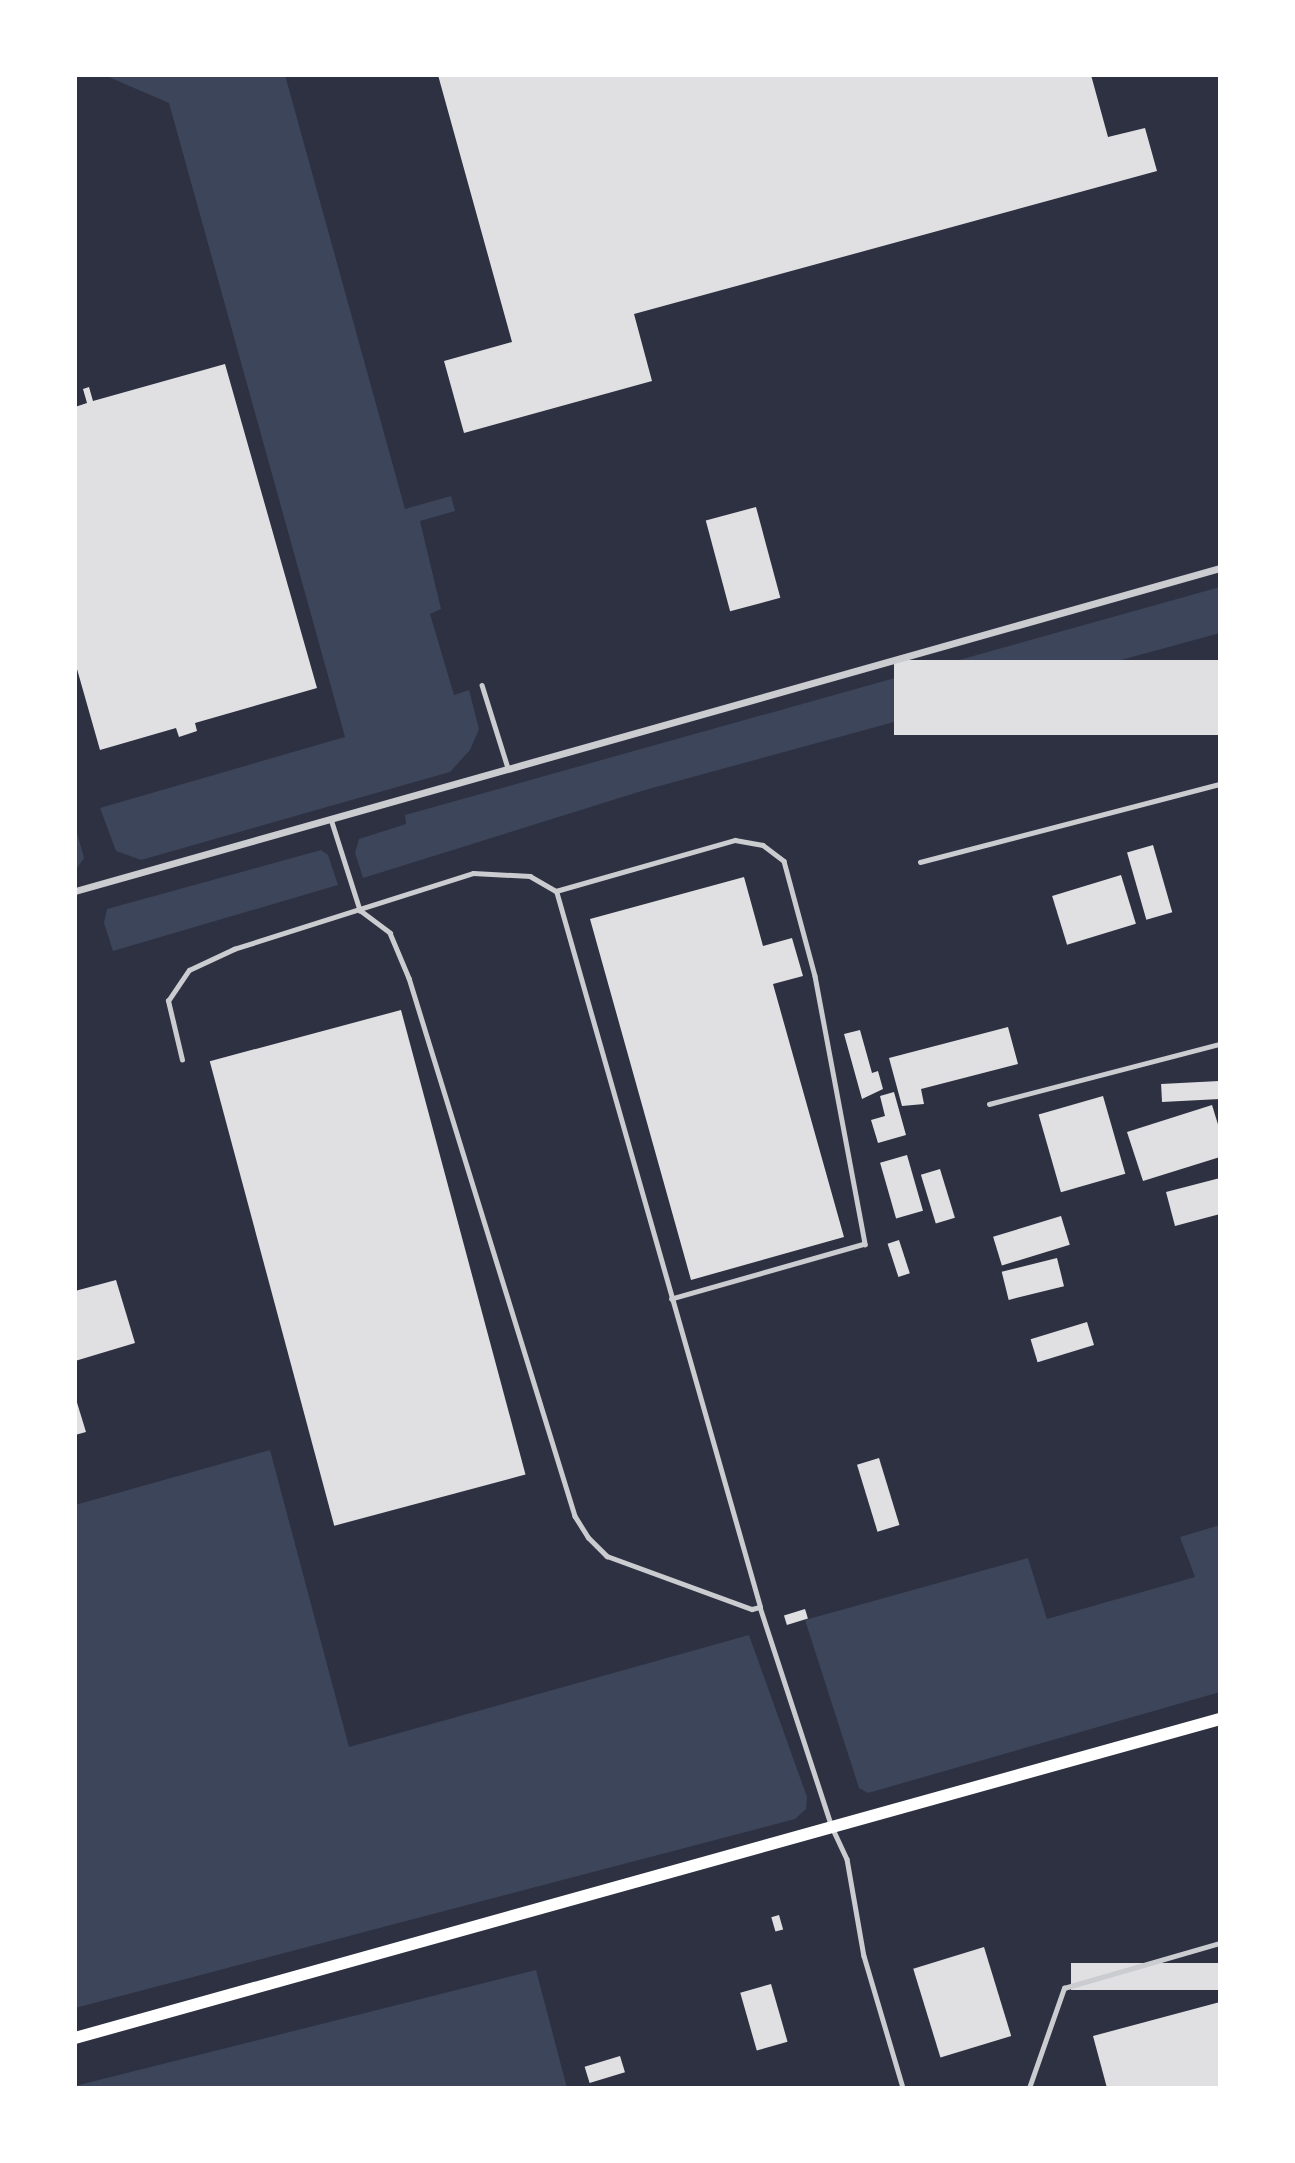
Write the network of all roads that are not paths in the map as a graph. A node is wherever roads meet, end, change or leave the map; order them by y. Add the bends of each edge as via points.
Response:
1 (1220, 569) edge
2 (482, 685) dead end
3 (508, 768) junction
4 (1220, 784) edge
5 (331, 818) junction
6 (920, 862) dead end
7 (75, 891) edge
8 (556, 891) junction
9 (360, 910) junction
10 (1220, 1044) edge
11 (182, 1060) dead end
12 (989, 1104) dead end
13 (672, 1299) junction
14 (760, 1607) junction
15 (1220, 1719) edge
16 (832, 1827) junction
17 (1220, 1943) edge
18 (75, 2038) edge
19 (903, 2088) edge
20 (1029, 2088) edge

1 - 3 street
2 - 3 lane
3 - 5 street
4 - 6 lane
5 - 7 street
5 - 9 lane
8 - 9 lane via 530,876 473,873
8 - 13 lane
8 - 13 lane via 735,840 763,845 784,862 815,976 865,1244
9 - 11 lane via 234,949 189,970 169,1002
9 - 14 lane via 390,933 409,978 575,1516 607,1556 752,1609
10 - 12 lane
13 - 14 lane
14 - 16 lane
15 - 16 main road
16 - 18 main road
16 - 19 lane via 847,1859 864,1956
17 - 20 lane via 1063,1988

